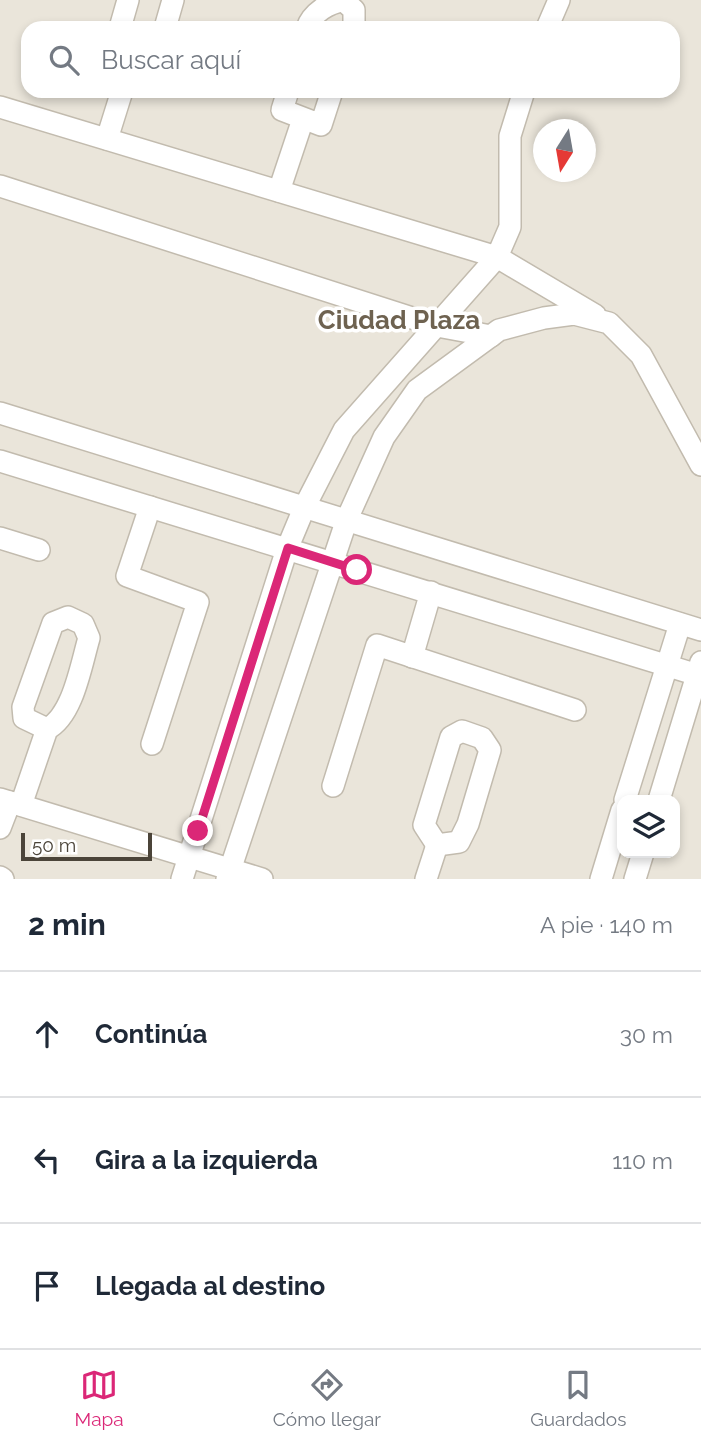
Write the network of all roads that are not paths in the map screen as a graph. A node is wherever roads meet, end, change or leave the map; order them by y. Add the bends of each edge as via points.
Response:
1 (128, 0) edge
2 (173, 0) edge
3 (559, 0) edge
4 (122, 21) edge
5 (167, 21) edge
6 (310, 21) edge
7 (354, 21) edge
8 (550, 21) edge
9 (120, 98) edge
10 (286, 98) edge
11 (330, 98) edge
12 (522, 98) edge
13 (0, 107) edge
14 (303, 119) junction
15 (107, 139) junction
16 (0, 186) edge
17 (279, 191) junction
18 (497, 257) junction
19 (609, 323) junction
20 (437, 326) junction
21 (491, 336) junction
22 (0, 413) edge
23 (0, 461) edge
24 (701, 465) edge
25 (305, 506) junction
26 (150, 507) junction
27 (347, 519) junction
28 (0, 538) edge
29 (288, 548) junction
30 (39, 550) dead end
31 (332, 562) junction
32 (431, 592) junction
33 (680, 624) junction
34 (701, 630) edge
35 (412, 657) junction
36 (667, 664) junction
37 (700, 671) edge
38 (575, 710) dead end
39 (47, 729) junction
40 (152, 744) dead end
41 (333, 786) dead end
42 (627, 795) edge
43 (661, 795) edge
44 (10, 802) edge
45 (617, 826) edge
46 (0, 828) edge
47 (437, 845) junction
48 (189, 856) junction
49 (641, 858) edge
50 (229, 874) edge
51 (182, 879) edge
52 (262, 879) edge
53 (426, 879) edge
54 (601, 879) edge
55 (635, 879) edge

1 - 4 street
2 - 5 street
3 - 8 street
6 - 7 street via 331,2 344,1 354,10
9 - 15 street
10 - 14 street via 282,110
11 - 14 street via 321,125
12 - 18 street via 510,135 510,227
13 - 15 street
14 - 17 street
15 - 17 street
16 - 20 street
17 - 18 street
18 - 19 street
18 - 20 street
19 - 21 street via 574,314 544,318
19 - 24 street via 641,355
20 - 21 street
20 - 25 street via 344,430
21 - 27 street via 417,390 384,436
22 - 25 street
23 - 26 street
25 - 27 street
25 - 29 street
26 - 29 street
26 - 40 street via 127,576 198,602
27 - 31 street
27 - 33 street
28 - 30 street
29 - 31 street
29 - 48 street
31 - 32 street
31 - 50 street
32 - 35 street
32 - 36 street
33 - 34 street
33 - 36 street
35 - 38 street
35 - 41 street via 377,645
36 - 37 street
36 - 42 street
37 - 43 street
39 - 39 street via 65,713 89,638 83,624 68,617 53,624 23,707 24,718
39 - 44 street
44 - 46 street
44 - 48 street
45 - 54 street
47 - 47 street via 458,842 468,824 490,750 482,738 463,731 451,737 424,825
47 - 53 street
48 - 50 street
48 - 51 street
49 - 55 street
50 - 52 street

